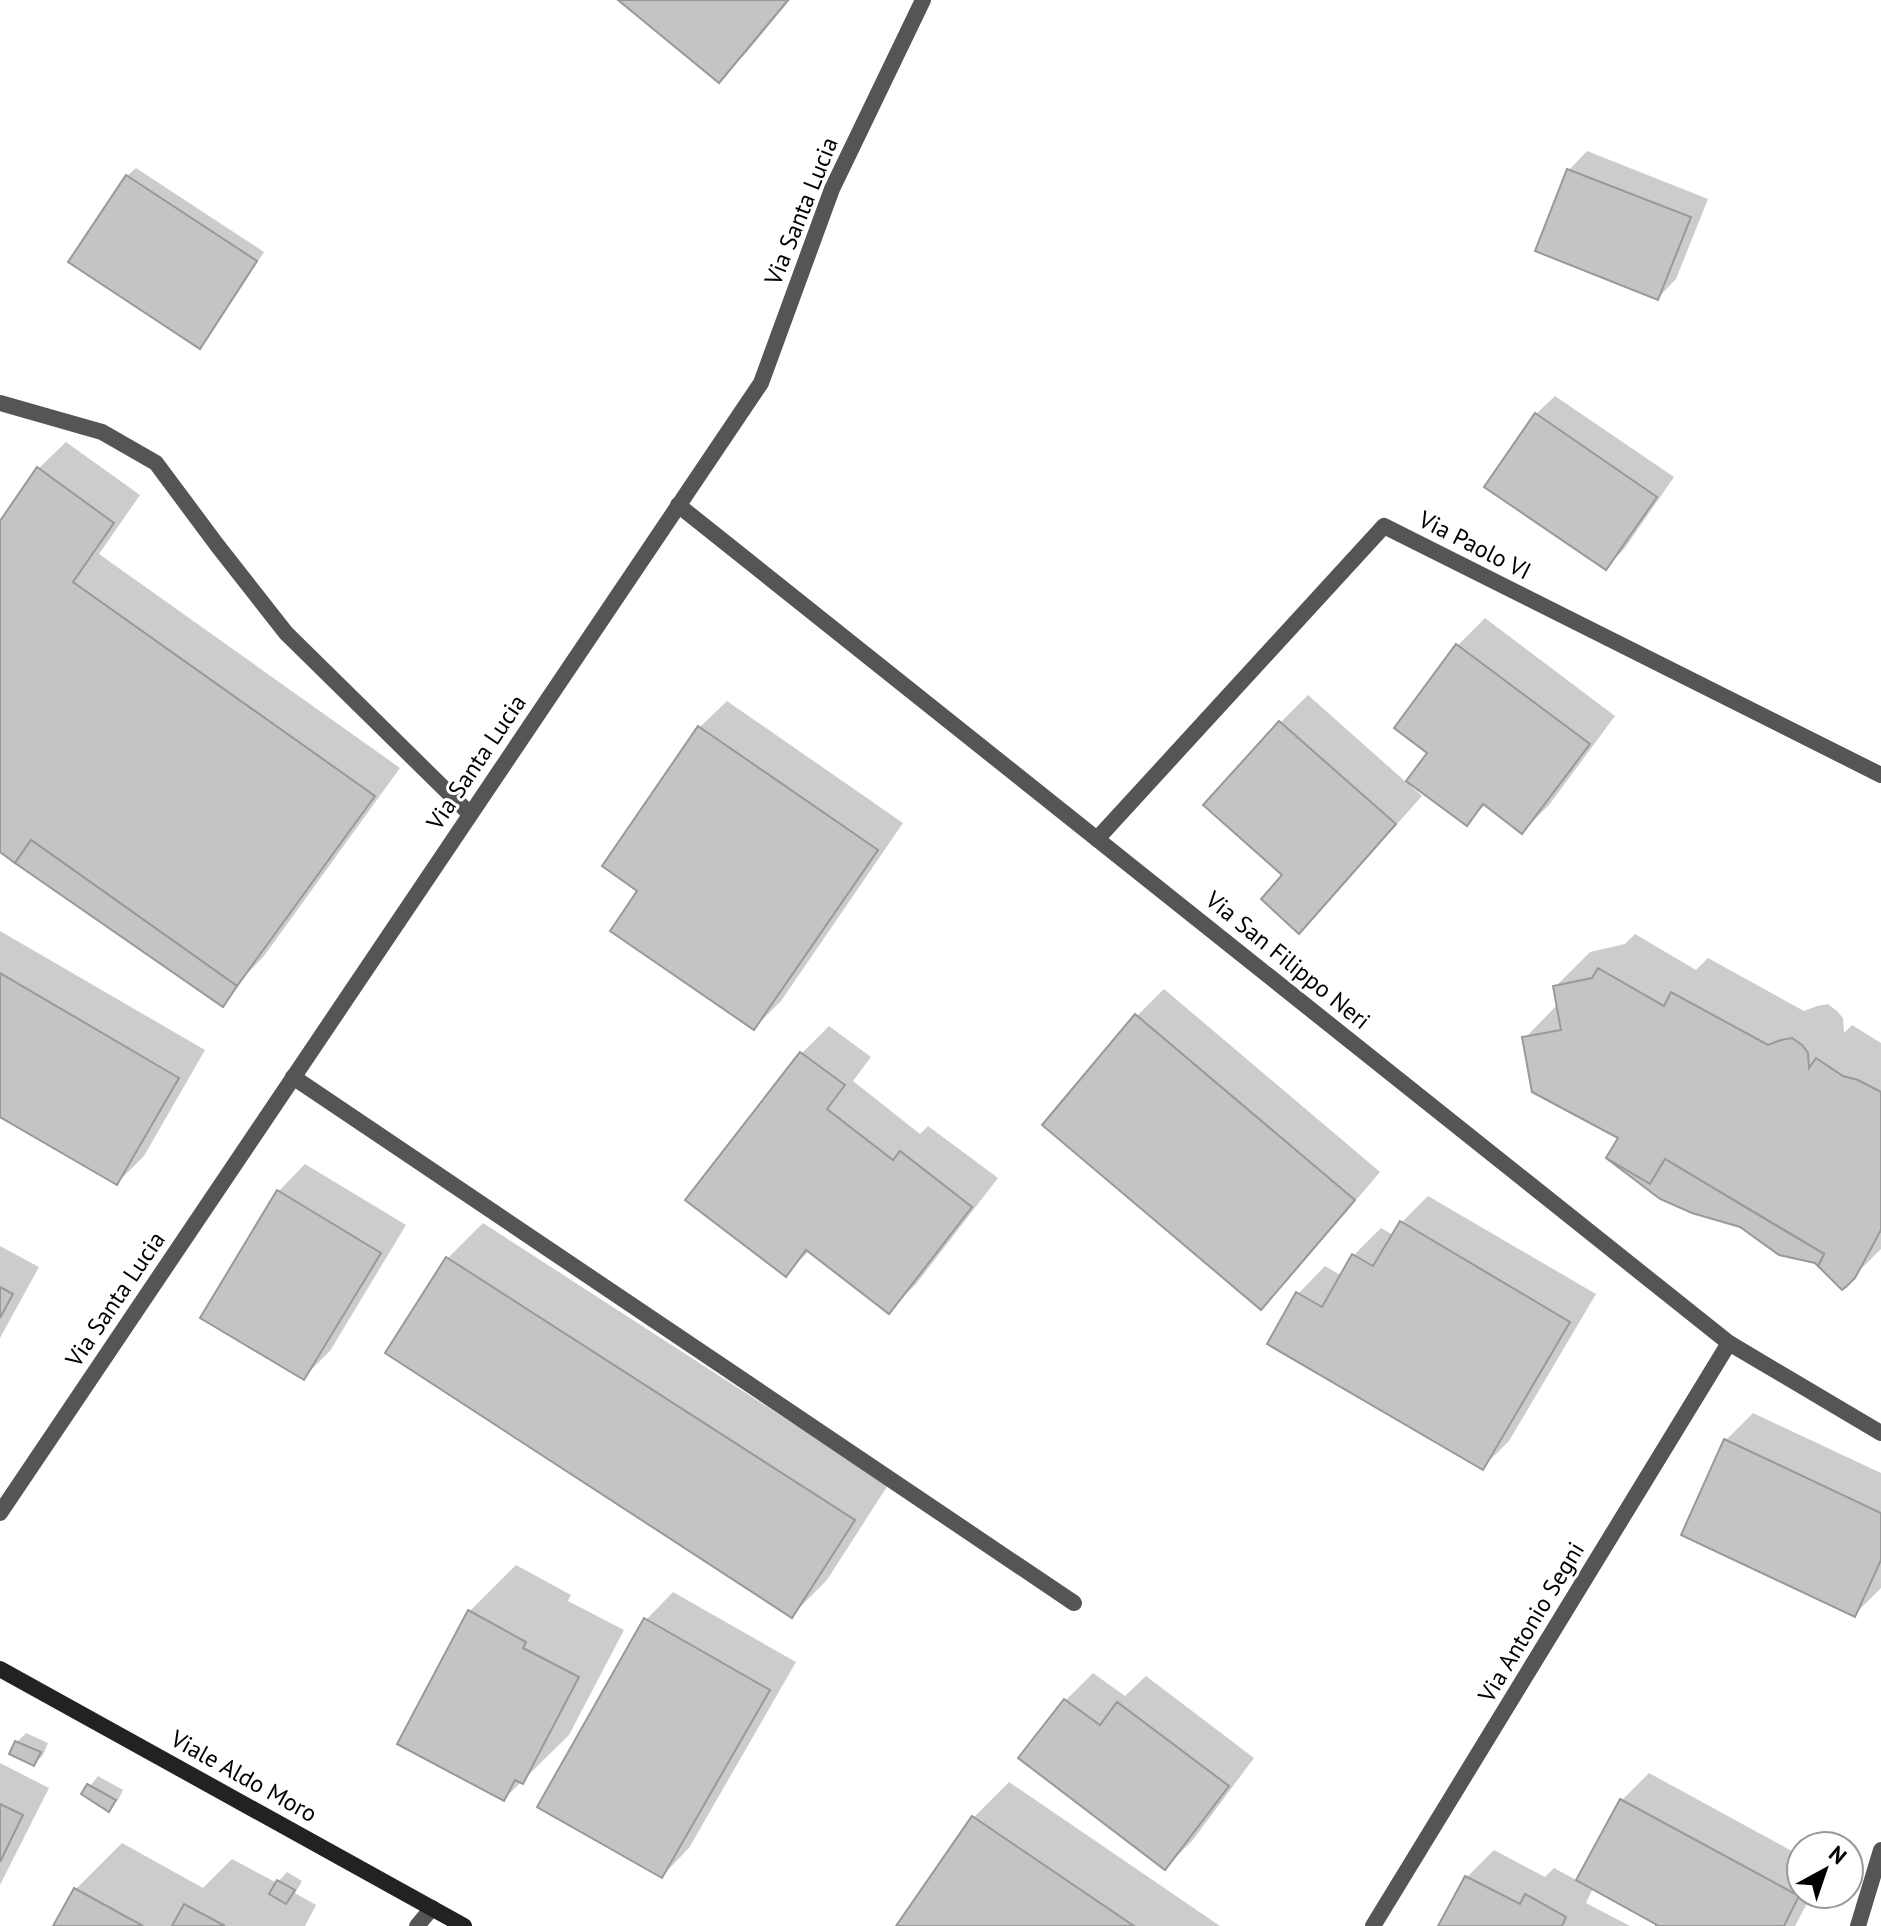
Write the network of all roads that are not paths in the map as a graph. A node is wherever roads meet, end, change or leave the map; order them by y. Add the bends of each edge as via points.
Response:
1 (923, 0) edge
2 (0, 403) edge
3 (678, 505) junction
4 (1881, 775) edge
5 (470, 814) junction
6 (1097, 839) junction
7 (293, 1077) junction
8 (1729, 1343) junction
9 (1881, 1433) edge
10 (0, 1513) edge
11 (1074, 1603) dead end
12 (0, 1669) edge
13 (1881, 1850) edge
14 (432, 1908) junction
15 (417, 1926) edge
16 (464, 1926) edge
17 (1373, 1926) edge
18 (1858, 1926) edge

1 - 3 street, Via Santa Lucia via 832,189 761,383
2 - 5 street via 102,432 156,463 286,633
3 - 5 street, Via Santa Lucia
3 - 6 street, Via San Filippo Neri
4 - 6 street, Via Paolo VI via 1384,526
5 - 7 street, Via Santa Lucia
6 - 8 street, Via San Filippo Neri
7 - 10 street, Via Santa Lucia
7 - 11 street
8 - 9 street, Via San Filippo Neri
8 - 17 street, Via Antonio Segni
12 - 14 main road, Viale Aldo Moro
13 - 18 street
14 - 15 street
14 - 16 main road, Viale Aldo Moro

